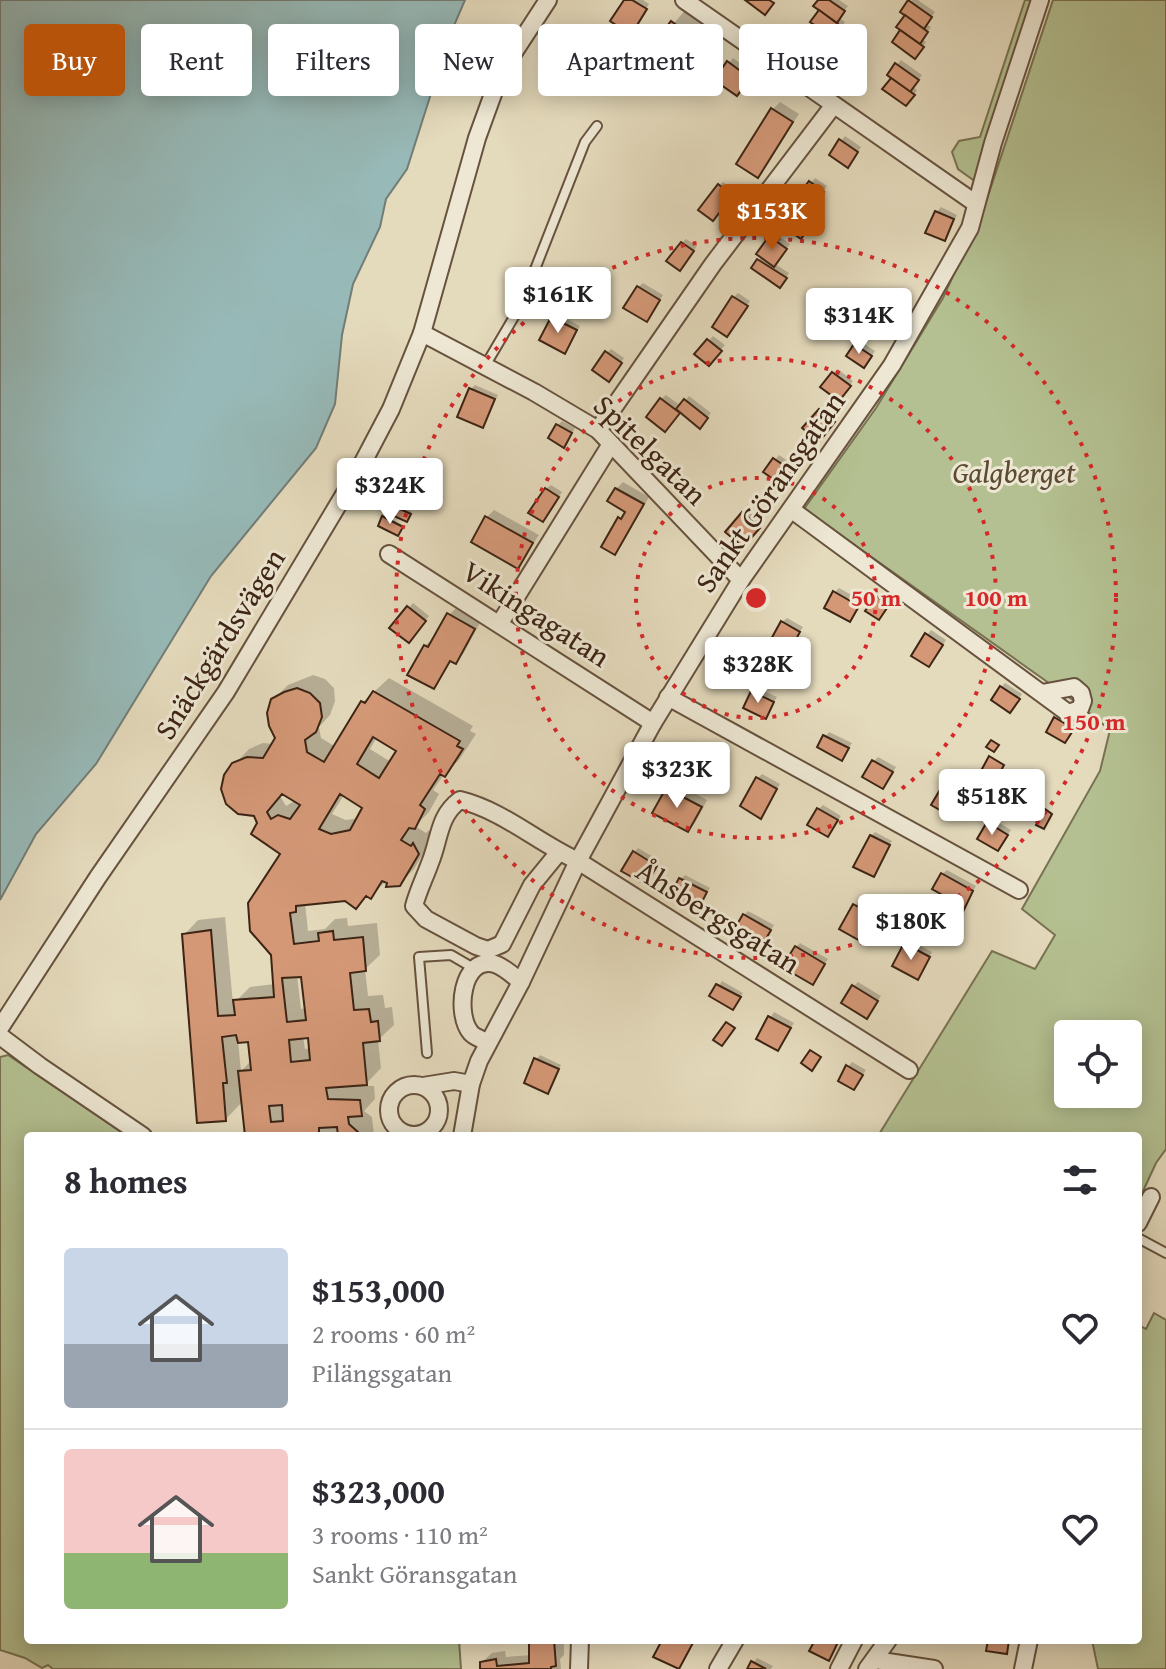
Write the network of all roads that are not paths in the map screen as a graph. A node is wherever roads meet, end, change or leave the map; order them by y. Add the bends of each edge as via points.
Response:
1 (548, 0) edge
2 (684, 0) edge
3 (1040, 0) edge
4 (833, 106) junction
5 (597, 126) dead end
6 (975, 203) junction
7 (422, 333) junction
8 (485, 366) junction
9 (598, 430) junction
10 (611, 444) junction
11 (792, 510) junction
12 (389, 554) dead end
13 (741, 580) junction
14 (500, 623) junction
15 (1042, 693) dead end
16 (668, 697) junction
17 (653, 723) junction
18 (559, 852) junction
19 (578, 861) junction
20 (1019, 890) dead end
21 (475, 969) junction
22 (521, 982) junction
23 (0, 1028) edge
24 (0, 1036) edge
25 (488, 1043) junction
26 (427, 1053) dead end
27 (909, 1070) dead end
28 (471, 1084) junction
29 (423, 1086) junction
30 (137, 1132) edge
31 (404, 1132) edge
32 (426, 1132) edge
33 (463, 1132) edge
34 (1151, 1197) dead end
35 (1142, 1215) edge
36 (1142, 1240) edge
37 (1166, 1253) edge
38 (580, 1644) edge
39 (733, 1644) edge
40 (852, 1644) edge
41 (885, 1644) edge
42 (1028, 1644) edge
43 (871, 1664) edge
44 (579, 1669) edge
45 (718, 1669) edge
46 (839, 1669) edge
47 (934, 1669) edge
48 (1023, 1669) edge

1 - 7 street, Snäckgärdsvägen via 501,72 490,101
2 - 4 street
3 - 6 street, Sankt Göransgatan
4 - 6 street
4 - 9 street via 713,264
5 - 8 lane via 585,142 521,305
6 - 11 street, Sankt Göransgatan via 970,228 892,365
7 - 8 street, Spitelgatan
7 - 23 street, Snäckgärdsvägen via 391,409 295,579 218,704
8 - 9 street, Spitelgatan
9 - 10 street, Spitelgatan
10 - 13 street, Spitelgatan
10 - 14 street
11 - 13 street, Sankt Göransgatan
11 - 15 street
12 - 14 street, Vikingagatan
13 - 16 street, Sankt Göransgatan
14 - 17 street, Vikingagatan
16 - 17 street, Sankt Göransgatan
16 - 20 street
17 - 19 street, Sankt Göransgatan
18 - 18 street, Åhsbergsgatan via 480,805 460,800 440,825 414,906 426,919 488,950 502,944 532,885
18 - 19 street, Åhsbergsgatan
19 - 22 street, Sankt Göransgatan
19 - 27 street, Åhsbergsgatan
21 - 22 street via 495,964
21 - 25 street via 464,981 463,1012 471,1033
21 - 26 lane via 451,955 419,957
22 - 25 street, Sankt Göransgatan
24 - 30 street
25 - 28 street, Sankt Göransgatan
28 - 29 street
28 - 33 street, Sankt Göransgatan
29 - 31 street via 407,1085 394,1094 391,1120
29 - 32 street via 439,1105 437,1118
34 - 35 street
36 - 37 lane
38 - 44 street
39 - 45 street
40 - 46 street
41 - 43 street
42 - 48 street
43 - 47 street

